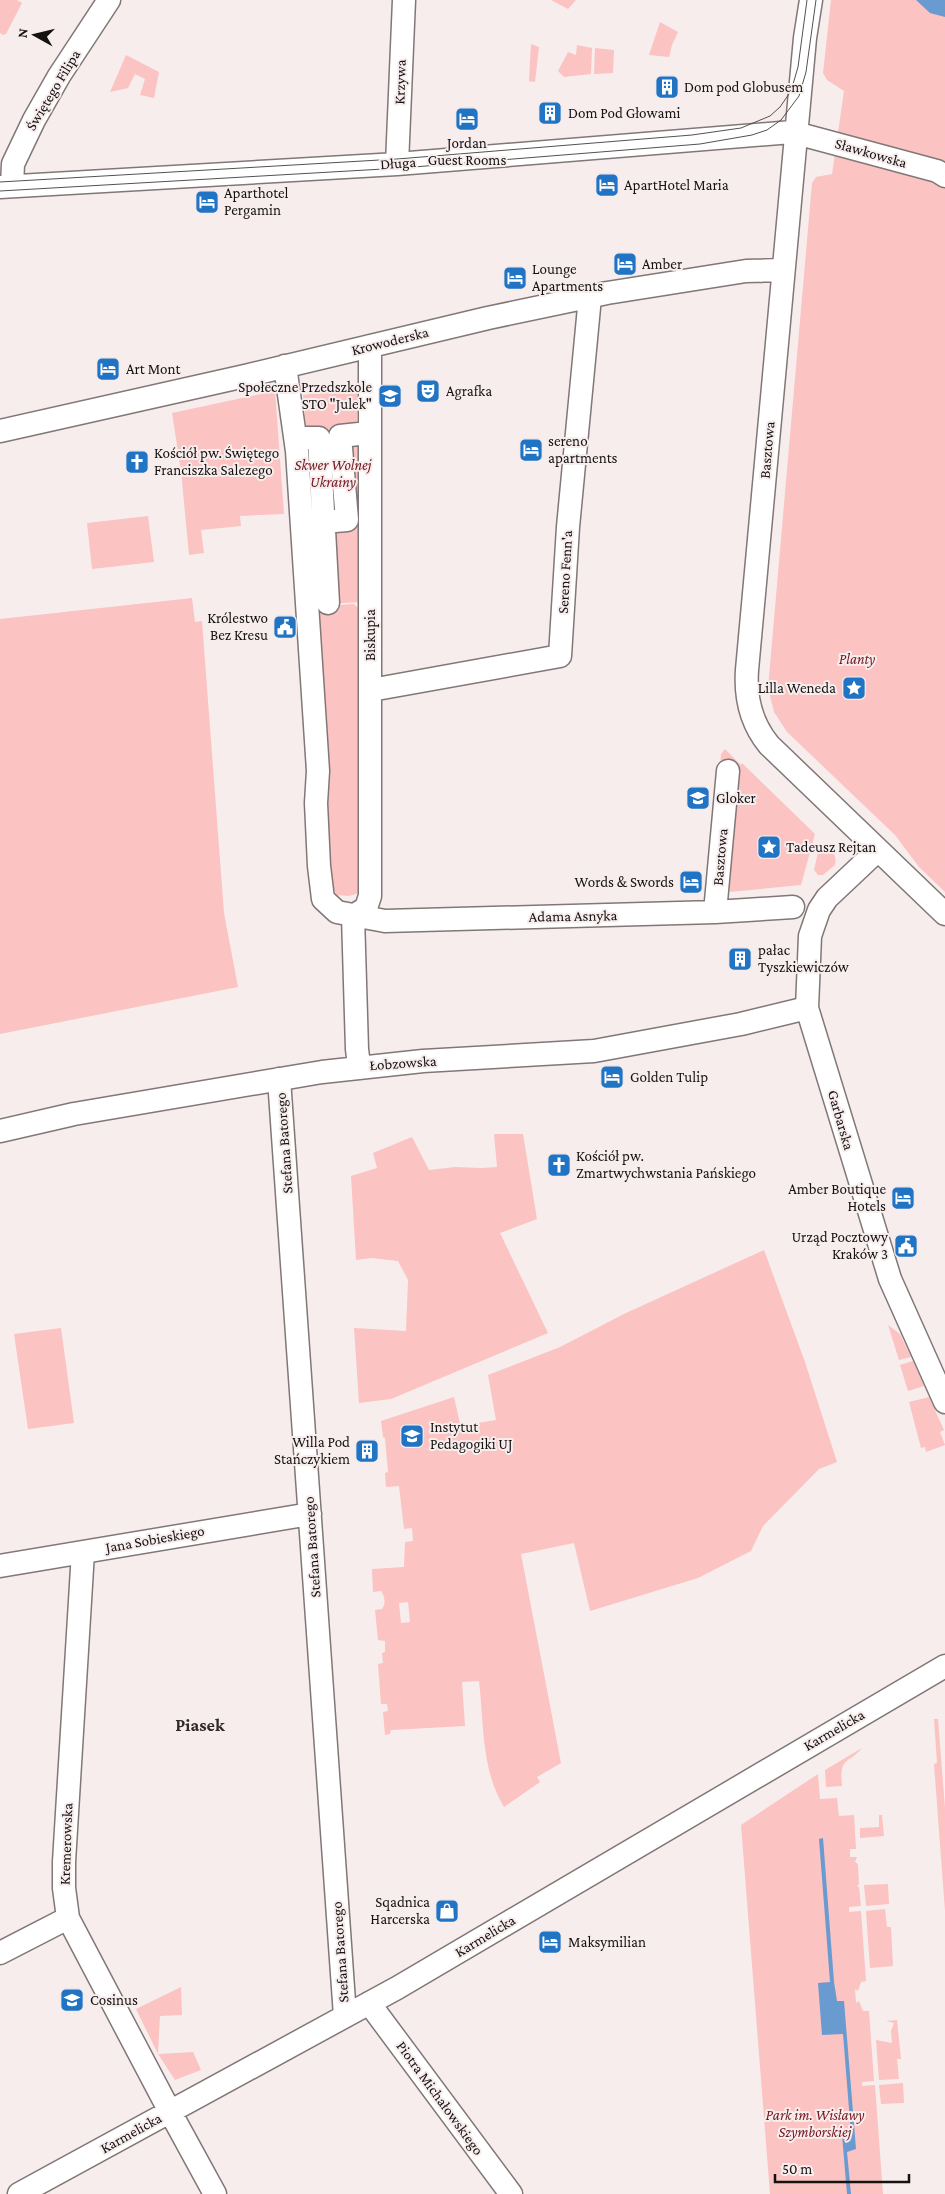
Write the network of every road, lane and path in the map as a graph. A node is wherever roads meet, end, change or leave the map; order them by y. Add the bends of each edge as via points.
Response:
1 (109, 0) edge
2 (404, 0) edge
3 (811, 0) edge
4 (796, 132) junction
5 (397, 164) junction
6 (945, 176) edge
7 (6, 186) edge
8 (783, 270) junction
9 (590, 297) junction
10 (370, 346) junction
11 (285, 366) junction
12 (0, 431) edge
13 (359, 434) dead end
14 (304, 438) dead end
15 (323, 522) junction
16 (328, 603) dead end
17 (370, 690) junction
18 (728, 771) dead end
19 (878, 850) junction
20 (793, 907) dead end
21 (716, 912) junction
22 (945, 914) edge
23 (353, 916) junction
24 (807, 1008) junction
25 (359, 1066) junction
26 (279, 1079) junction
27 (0, 1131) edge
28 (945, 1402) edge
29 (310, 1514) junction
30 (83, 1552) junction
31 (0, 1566) edge
32 (945, 1666) edge
33 (68, 1918) junction
34 (0, 1953) edge
35 (369, 2003) junction
36 (344, 2016) junction
37 (170, 2112) junction
38 (19, 2194) edge
39 (215, 2194) edge
40 (511, 2194) edge

1 - 7 street, Świętego Filipa via 34,120 12,164
2 - 5 street, Krzywa
3 - 4 street, Basztowa
4 - 5 street, Długa
4 - 6 street, Sławkowska via 937,171
4 - 8 street, Basztowa
5 - 7 street, Długa
8 - 9 street, Krowoderska via 746,271
8 - 19 street, Basztowa via 747,670 748,699 754,722 769,745
9 - 10 street, Krowoderska
9 - 17 street, Sereno Fenn'a via 568,528 560,656
10 - 11 street, Krowoderska
10 - 17 street, Biskupia
11 - 12 street, Krowoderska
11 - 23 street via 296,451 304,559 318,771 319,866 324,899 337,912
13 - 15 street via 340,436 347,520
14 - 15 street via 319,438
15 - 16 street
17 - 23 street, Biskupia via 370,896 366,908
18 - 21 street, Basztowa
19 - 22 street, Basztowa
19 - 24 street, Garbarska via 827,898 819,910 810,936
20 - 21 street, Adama Asnyka
21 - 23 street, Adama Asnyka via 385,921
23 - 25 street
24 - 25 street, Łobzowska via 741,1024 594,1051
24 - 28 street, Garbarska via 887,1270
25 - 26 street, Łobzowska
26 - 27 street, Łobzowska via 74,1114
26 - 29 street, Stefana Batorego
29 - 30 street, Jana Sobieskiego
29 - 36 street, Stefana Batorego
30 - 31 street, Jana Sobieskiego
30 - 33 street, Kremerowska via 64,1862
32 - 35 street, Karmelicka
33 - 34 street
33 - 37 street, Kremerowska
35 - 36 street, Karmelicka
35 - 40 street, Piotra Michałowskiego
36 - 37 street, Karmelicka
37 - 38 street, Karmelicka
37 - 39 street, Kremerowska

